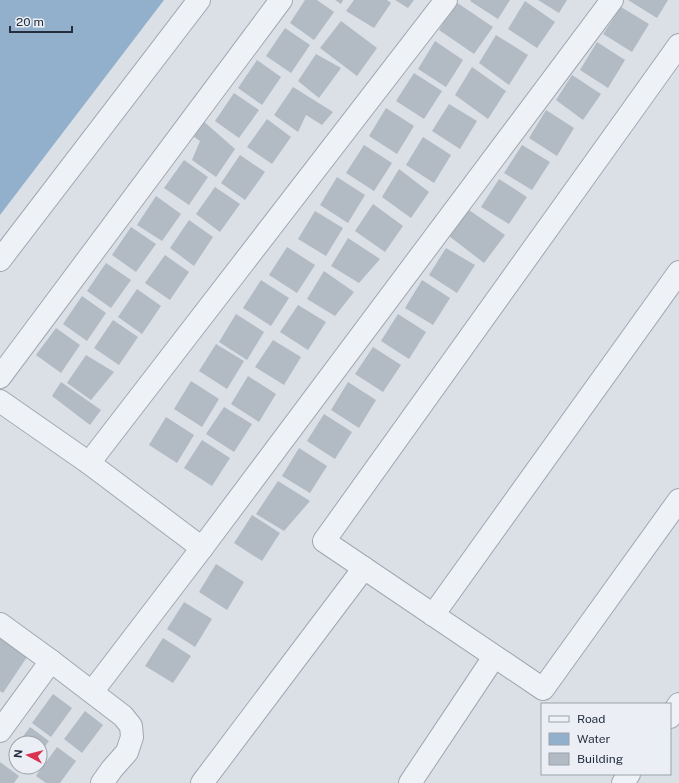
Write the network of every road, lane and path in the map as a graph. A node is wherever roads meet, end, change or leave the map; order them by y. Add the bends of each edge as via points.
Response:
1 (199, 0) edge
2 (282, 0) edge
3 (446, 0) edge
4 (612, 0) edge
5 (679, 45) edge
6 (0, 260) edge
7 (679, 272) edge
8 (0, 378) edge
9 (0, 401) edge
10 (89, 463) junction
11 (679, 500) edge
12 (202, 548) junction
13 (364, 568) junction
14 (433, 615) junction
15 (0, 624) edge
16 (494, 657) junction
17 (51, 661) junction
18 (92, 692) junction
19 (679, 704) edge
20 (671, 715) edge
21 (0, 731) edge
22 (102, 783) edge
23 (202, 783) edge
24 (410, 783) edge

1 - 6 street
2 - 8 street
3 - 10 street
4 - 12 street
5 - 13 street via 324,541
7 - 14 street
9 - 10 street
10 - 12 street
11 - 16 street via 543,689
12 - 18 street
13 - 14 street
13 - 23 street
14 - 16 street
15 - 17 street
16 - 24 street
17 - 18 street
17 - 21 street
18 - 22 street via 123,716 131,726 132,737 127,752
19 - 20 street

